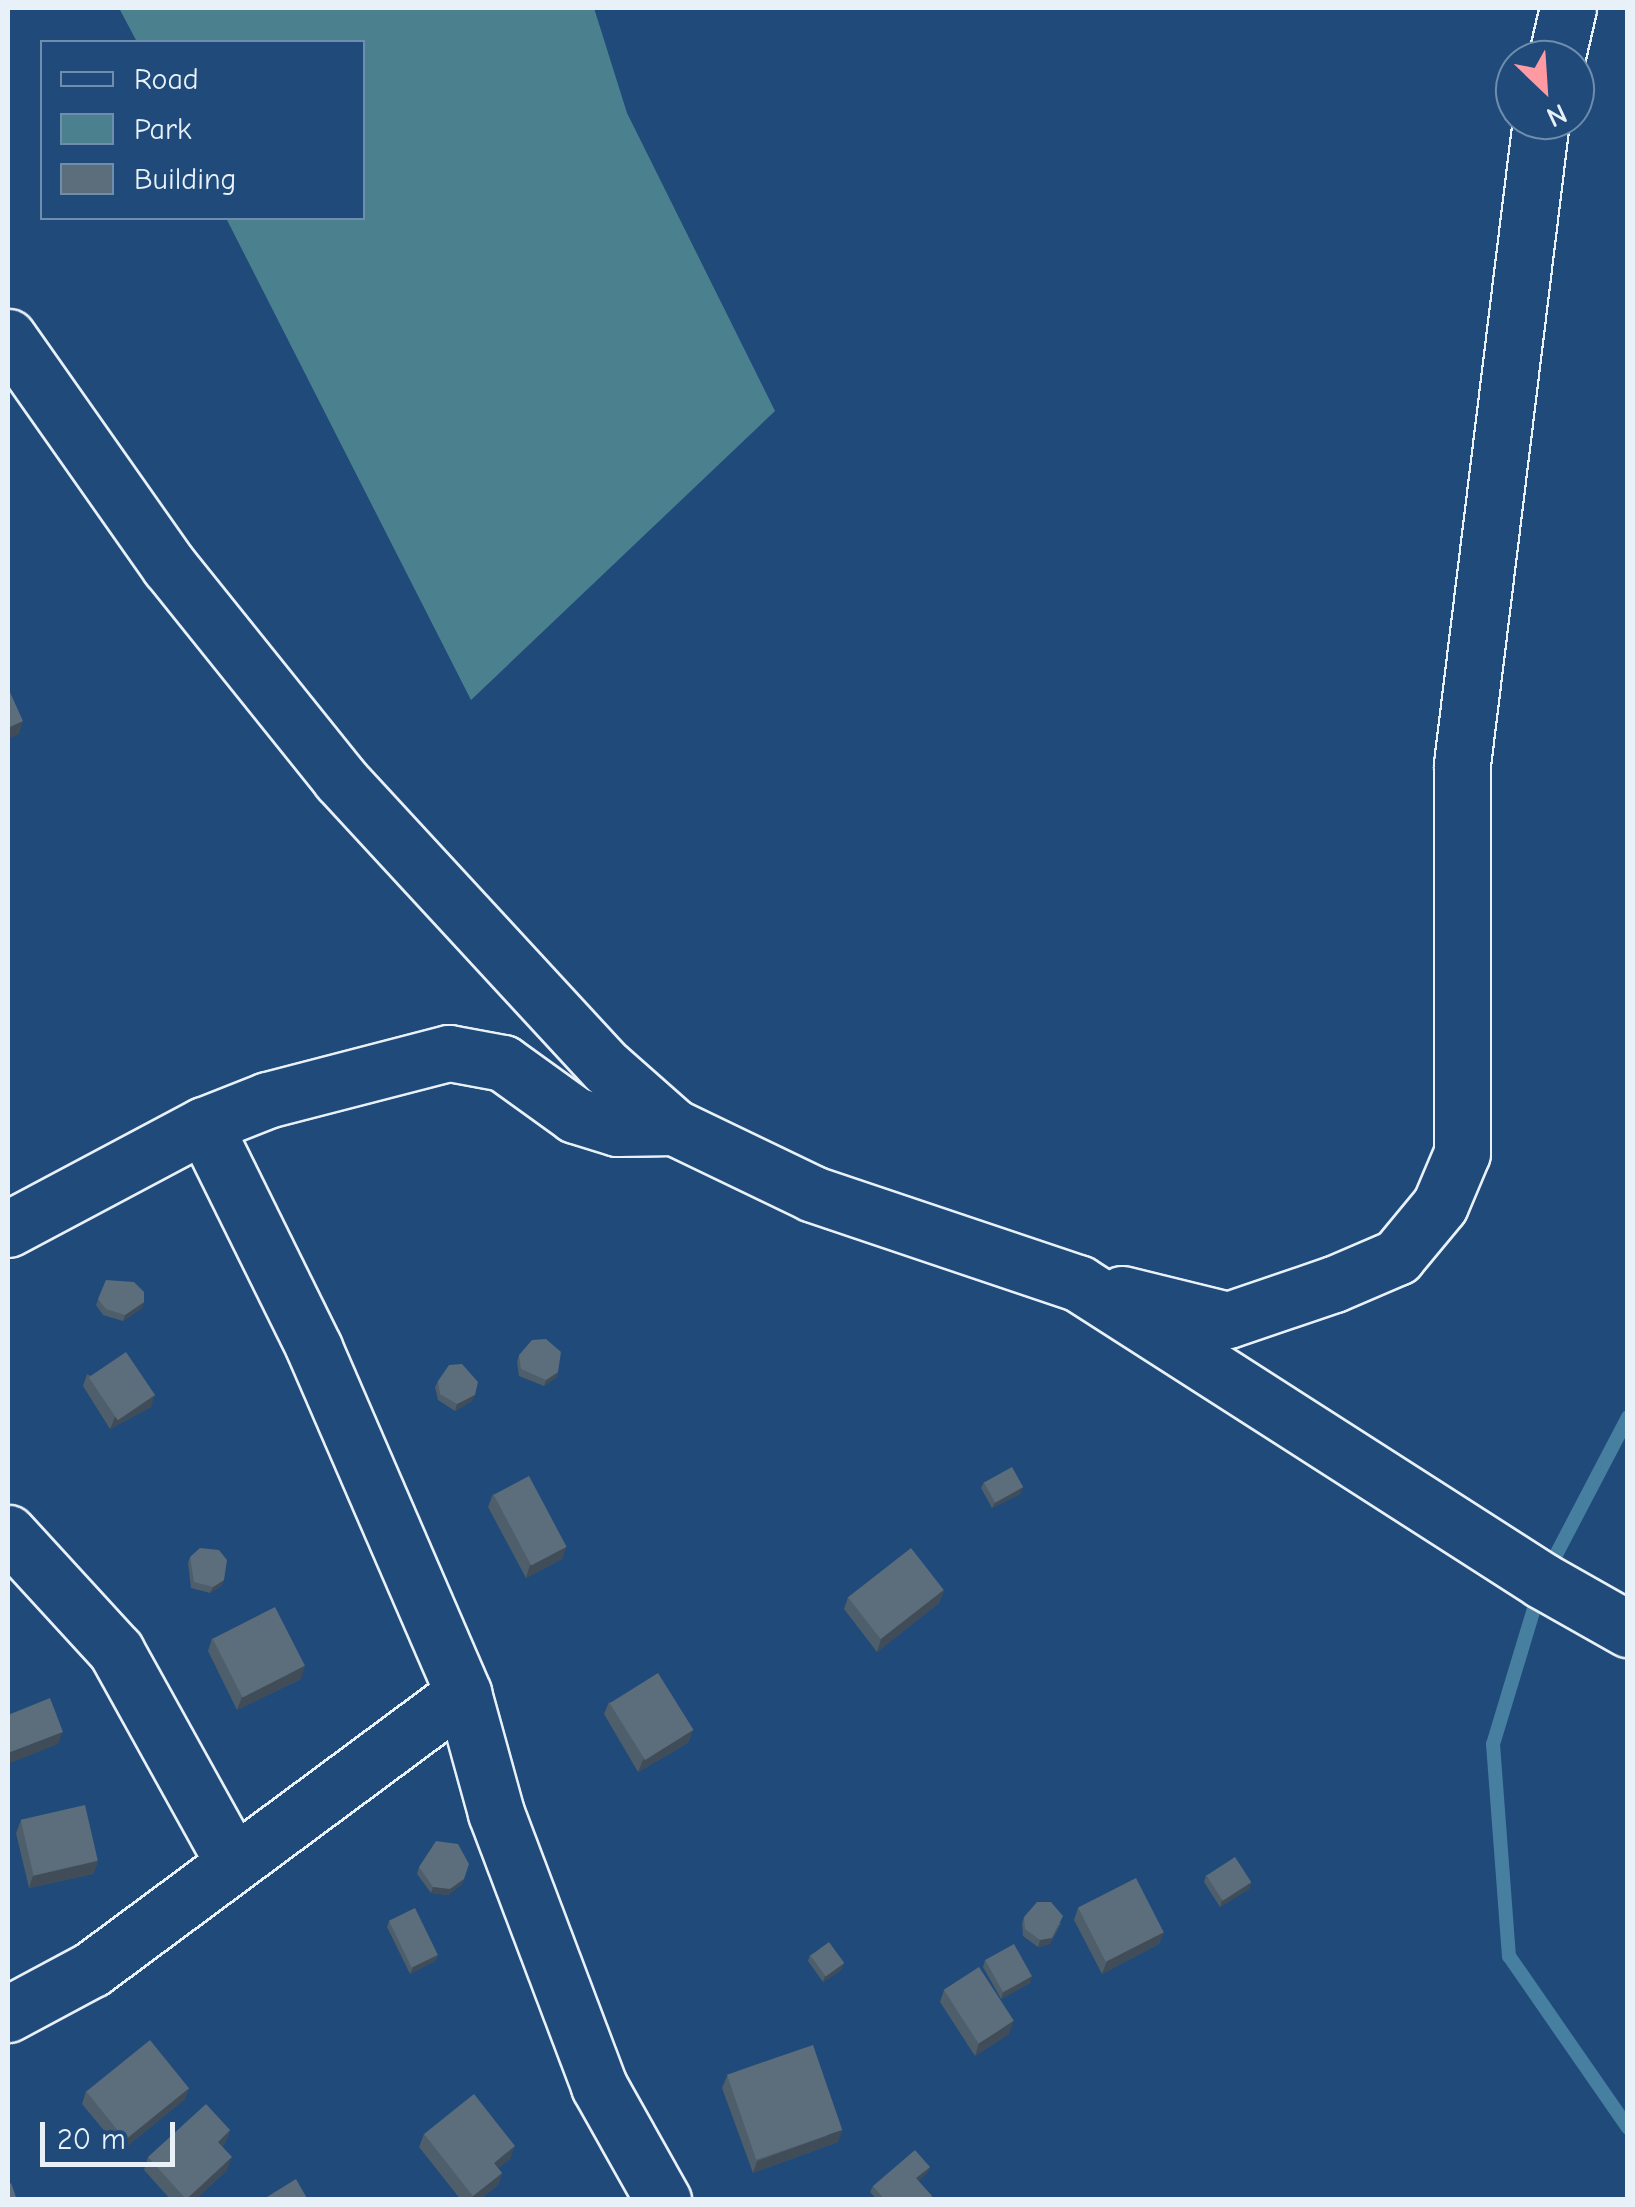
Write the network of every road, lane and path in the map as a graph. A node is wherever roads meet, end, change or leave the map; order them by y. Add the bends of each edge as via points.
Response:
1 (1568, 8) edge
2 (1561, 40) edge
3 (1539, 140) edge
4 (8, 337) edge
5 (204, 1125) junction
6 (674, 1127) junction
7 (8, 1229) edge
8 (1078, 1283) junction
9 (8, 1533) edge
10 (1628, 1629) edge
11 (463, 1693) junction
12 (233, 1862) junction
13 (8, 2014) edge
14 (663, 2200) edge

1 - 2 street
3 - 8 street via 1462,764 1462,1154 1440,1205 1398,1258 1228,1320
4 - 6 street via 170,566 340,779 607,1068
5 - 6 street via 330,1079 450,1053 503,1064 575,1115 618,1128
5 - 7 street
5 - 11 street via 314,1348
6 - 8 street via 813,1194
8 - 10 street via 1542,1582
9 - 12 street via 116,1651
11 - 12 street
11 - 14 street via 496,1812 599,2086
12 - 13 street via 92,1970

